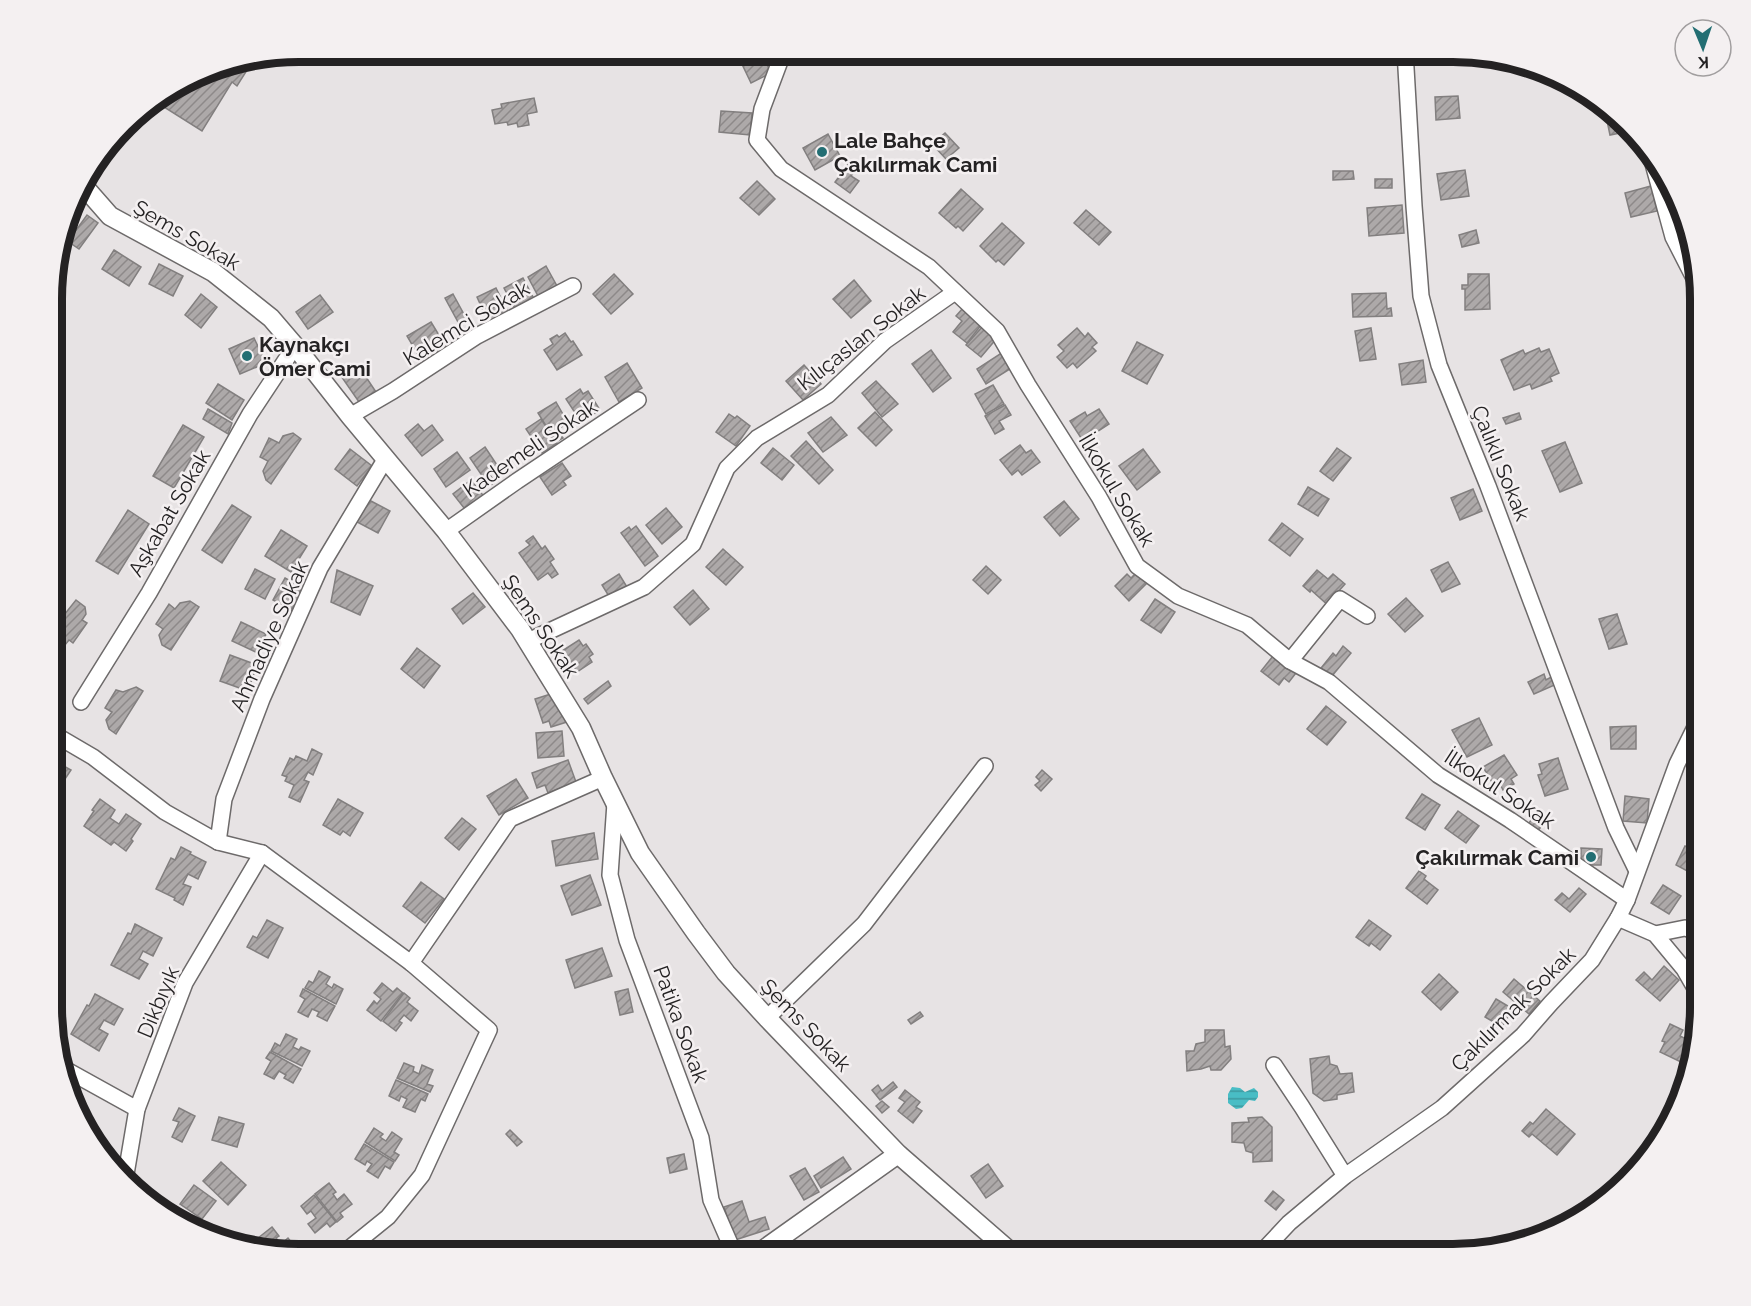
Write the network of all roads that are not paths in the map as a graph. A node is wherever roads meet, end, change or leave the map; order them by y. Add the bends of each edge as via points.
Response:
1 (780, 62) edge
2 (1406, 62) edge
3 (87, 190) edge
4 (1673, 212) edge
5 (1687, 263) edge
6 (573, 286) dead end
7 (955, 292) junction
8 (295, 346) junction
9 (638, 400) dead end
10 (351, 416) junction
11 (386, 458) junction
12 (446, 531) junction
13 (1367, 616) dead end
14 (528, 641) junction
15 (1290, 661) junction
16 (81, 702) dead end
17 (1690, 738) edge
18 (62, 739) edge
19 (985, 766) dead end
20 (603, 778) junction
21 (615, 803) junction
22 (218, 842) junction
23 (262, 853) junction
24 (1637, 871) junction
25 (1627, 900) junction
26 (1618, 918) junction
27 (1690, 930) edge
28 (1655, 933) junction
29 (411, 963) junction
30 (1690, 979) edge
31 (767, 1017) junction
32 (1274, 1065) dead end
33 (71, 1072) edge
34 (138, 1109) junction
35 (898, 1154) junction
36 (126, 1170) edge
37 (1345, 1176) junction
38 (354, 1244) edge
39 (730, 1244) edge
40 (771, 1244) edge
41 (1001, 1244) edge
42 (1269, 1244) edge

1 - 7 street, İlkokul Sokak via 762,109 757,140 781,169 929,267
2 - 24 street, Çalıklı Sokak via 1421,296 1439,365 1616,828
3 - 8 street, Şems Sokak via 110,216 213,272 271,318
4 - 5 street via 1673,237
6 - 10 street, Kalemci Sokak via 477,336
7 - 14 street, Kılıçaslan Sokak via 885,341 828,395 757,438 727,468 693,544 644,587
7 - 15 street, İlkokul Sokak via 996,331 1137,566 1178,596 1247,625
8 - 10 street, Şems Sokak
8 - 16 street, Aşkabat Sokak via 250,414
9 - 12 street, Kademeli Sokak
10 - 11 street, Şems Sokak
11 - 12 street, Şems Sokak
11 - 22 street, Ahmadiye Sokak via 320,567 262,699 224,800
12 - 14 street, Şems Sokak
13 - 15 street via 1340,598
14 - 20 street, Şems Sokak via 581,728
15 - 25 street, İlkokul Sokak via 1329,682 1438,775
17 - 24 street, Çakılırmak Sokak
18 - 22 street via 93,757 165,812
19 - 31 street via 864,924
20 - 21 street, Şems Sokak
20 - 29 street via 510,819
21 - 31 street, Şems Sokak via 640,853 696,933
21 - 39 street, Patika Sokak via 610,875 627,940 700,1138 711,1200
22 - 23 street
23 - 29 street
23 - 34 street, Dikbıyık via 185,983
24 - 25 street, Çakılırmak Sokak
25 - 26 street, Çakılırmak Sokak
26 - 28 street
26 - 37 street, Çakılırmak Sokak via 1592,960 1522,1035 1442,1108
27 - 28 street
28 - 30 street
29 - 38 street via 489,1030 422,1174 388,1217
31 - 35 street, Şems Sokak
32 - 37 street
33 - 34 street
34 - 36 street, Dikbıyık
35 - 40 street
35 - 41 street, Şems Sokak
37 - 42 street, Çakılırmak Sokak via 1289,1222

